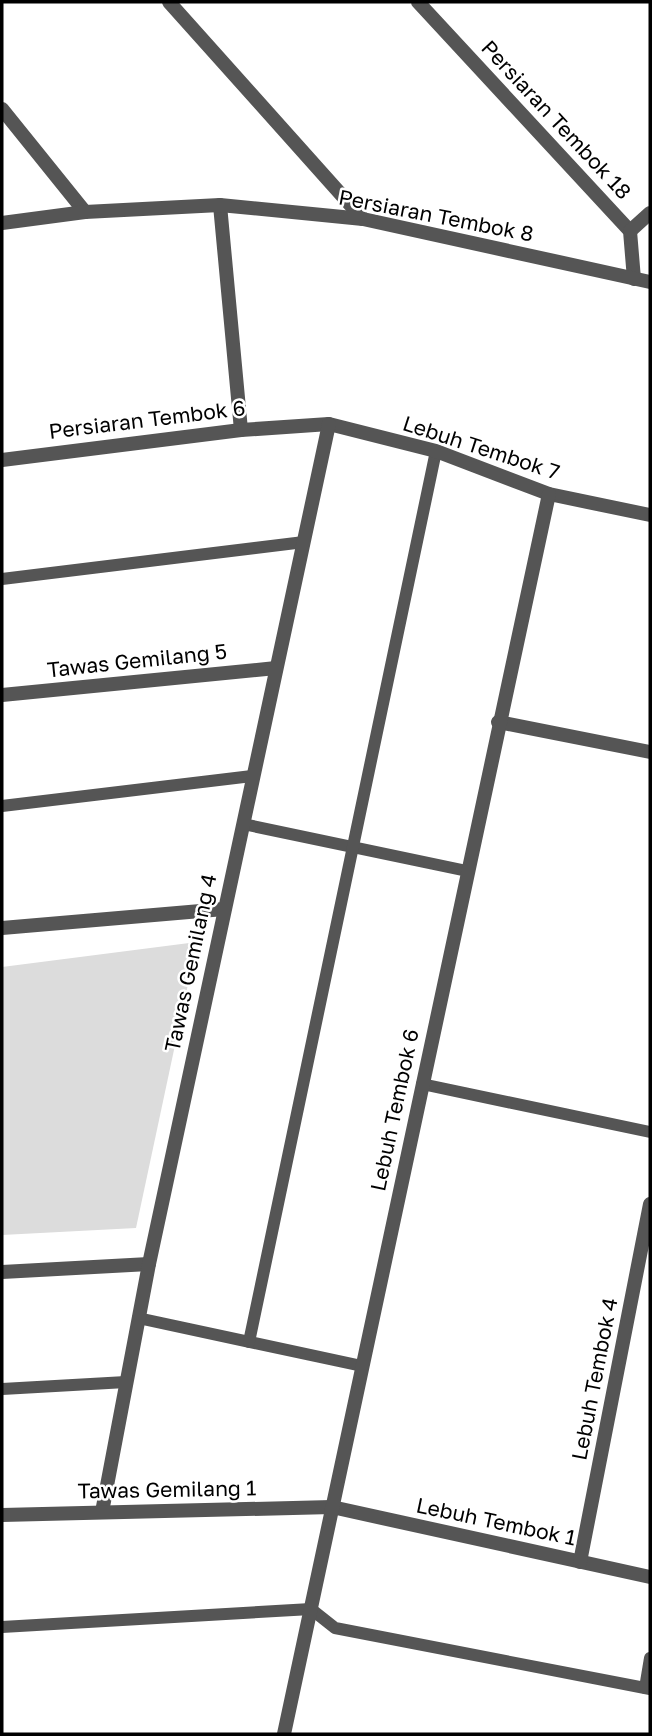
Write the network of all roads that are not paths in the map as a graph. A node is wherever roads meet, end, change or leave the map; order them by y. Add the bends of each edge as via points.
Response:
1 (169, 2) edge
2 (418, 2) edge
3 (2, 109) edge
4 (220, 205) junction
5 (85, 212) junction
6 (650, 213) edge
7 (363, 219) junction
8 (2, 223) edge
9 (630, 231) junction
10 (634, 279) junction
11 (650, 282) edge
12 (298, 424) joint
13 (329, 424) junction
14 (241, 429) junction
15 (436, 451) junction
16 (2, 460) edge
17 (549, 494) junction
18 (650, 515) edge
19 (304, 542) junction
20 (2, 579) edge
21 (276, 668) junction
22 (2, 695) edge
23 (498, 722) junction
24 (650, 752) edge
25 (252, 776) junction
26 (2, 806) edge
27 (243, 824) junction
28 (352, 847) junction
29 (467, 871) junction
30 (224, 909) junction
31 (2, 928) edge
32 (422, 1084) junction
33 (650, 1132) edge
34 (650, 1204) edge
35 (149, 1264) junction
36 (2, 1272) edge
37 (138, 1318) junction
38 (249, 1342) junction
39 (362, 1366) junction
40 (127, 1382) junction
41 (2, 1389) edge
42 (332, 1507) junction
43 (102, 1512) junction
44 (2, 1515) edge
45 (580, 1562) junction
46 (650, 1577) edge
47 (311, 1609) junction
48 (2, 1627) edge
49 (650, 1658) edge
50 (648, 1688) edge
51 (284, 1734) edge

1 - 7 street
2 - 9 street, Persiaran Tembok 18
3 - 5 street
4 - 5 street, Persiaran Tembok 8
4 - 7 street, Persiaran Tembok 8
4 - 14 street
5 - 8 street, Persiaran Tembok 8
6 - 9 street
7 - 10 street, Persiaran Tembok 8
9 - 10 street, Persiaran Tembok 18
10 - 11 street, Persiaran Tembok 8
12 - 13 street, Lebuh Tembok 7
12 - 14 street, Persiaran Tembok 6
13 - 15 street, Lebuh Tembok 7
13 - 19 street, Tawas Gemilang 4
14 - 16 street, Persiaran Tembok 6
15 - 17 street, Lebuh Tembok 7
15 - 28 lane
17 - 18 street, Lebuh Tembok 7
17 - 23 street, Lebuh Tembok 6
19 - 20 lane
19 - 21 street, Tawas Gemilang 4
21 - 22 street, Tawas Gemilang 5
21 - 25 street, Tawas Gemilang 4
23 - 24 street
23 - 29 street, Lebuh Tembok 6
25 - 26 lane
25 - 27 street, Tawas Gemilang 4
27 - 28 lane
27 - 30 street, Tawas Gemilang 4
28 - 29 lane
28 - 38 lane
29 - 32 street, Lebuh Tembok 6
30 - 31 street
30 - 35 street, Tawas Gemilang 4
32 - 33 lane
32 - 39 street, Lebuh Tembok 6
34 - 45 street, Lebuh Tembok 4
35 - 36 street
35 - 37 street, Tawas Gemilang 4
37 - 38 lane
37 - 40 street, Tawas Gemilang 4
38 - 39 lane
39 - 42 street, Lebuh Tembok 6
40 - 41 lane
40 - 43 street, Tawas Gemilang 4
42 - 43 street, Tawas Gemilang 1
42 - 45 street, Lebuh Tembok 1
42 - 47 street, Lebuh Tembok 6
43 - 44 street, Tawas Gemilang 1
45 - 46 street, Lebuh Tembok 1
47 - 48 lane
47 - 50 lane via 335,1628
47 - 51 street, Lebuh Tembok 6
49 - 50 lane

